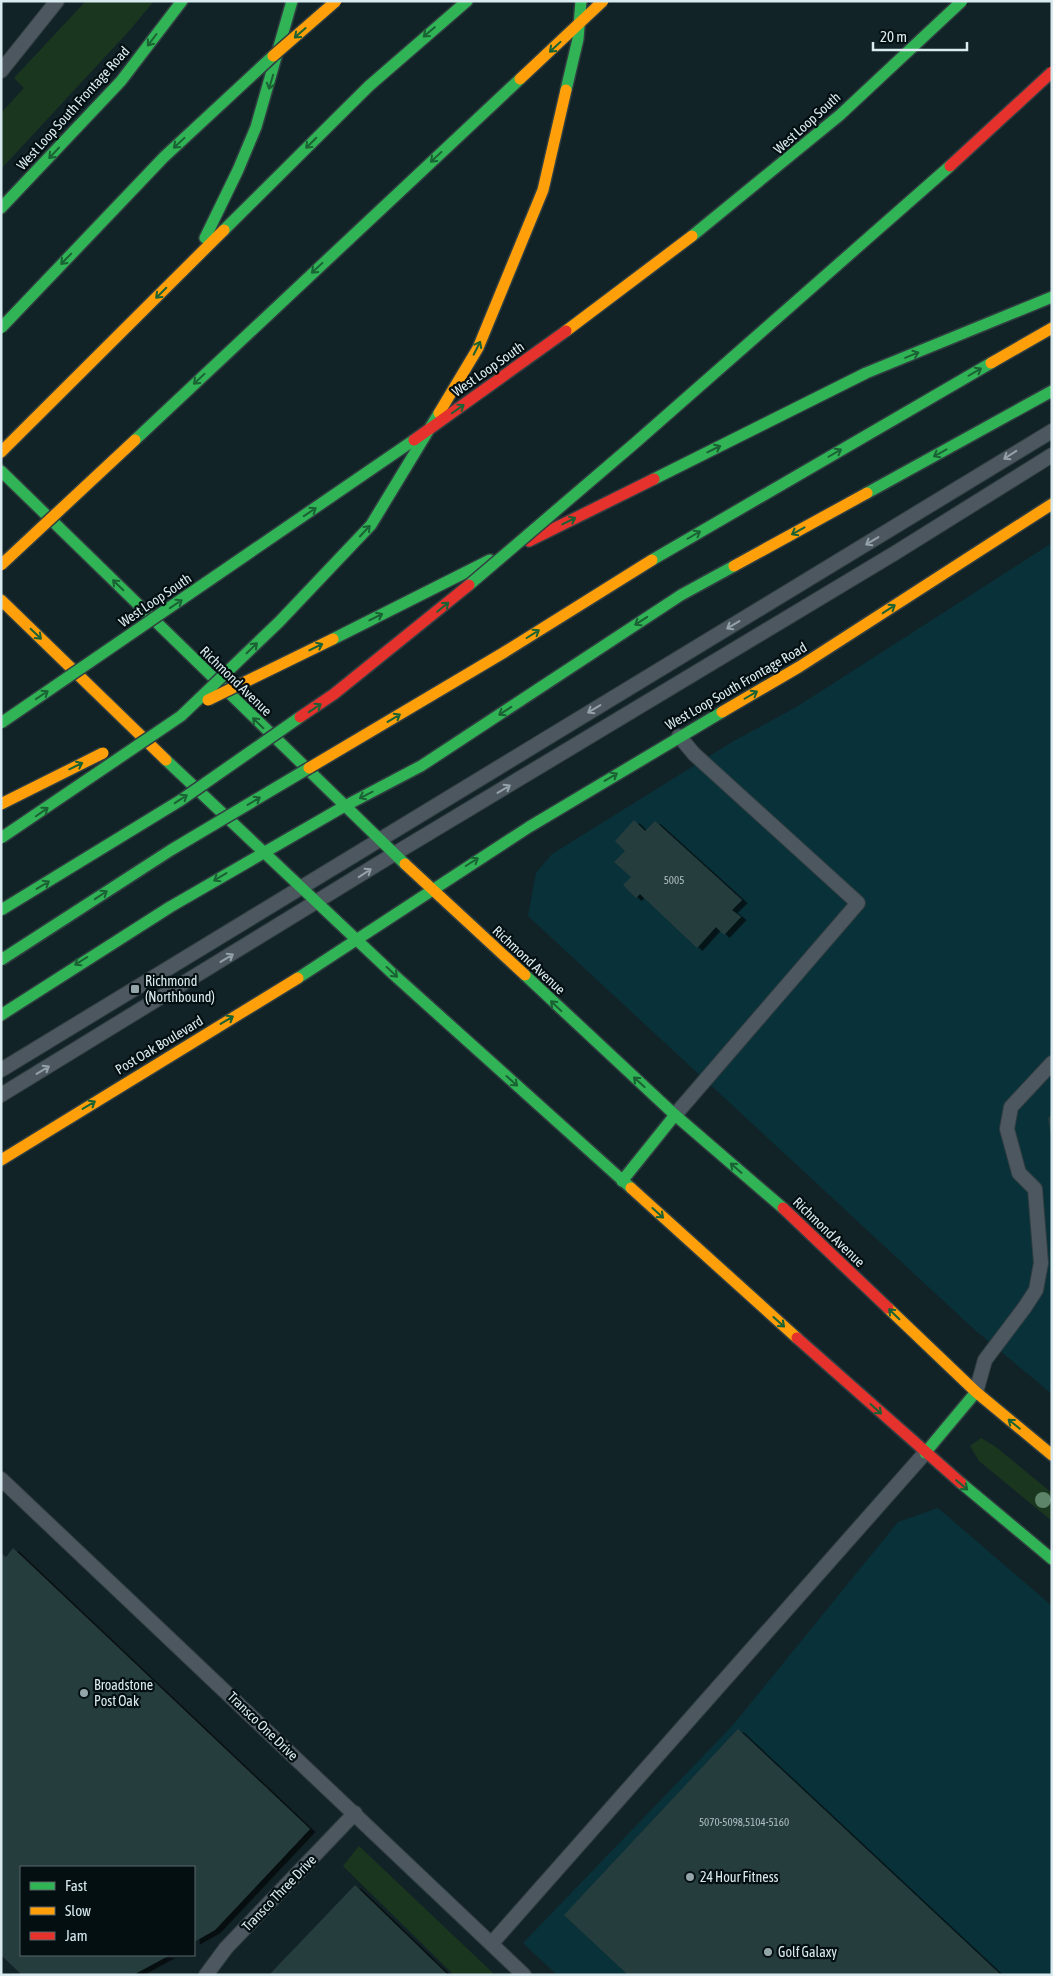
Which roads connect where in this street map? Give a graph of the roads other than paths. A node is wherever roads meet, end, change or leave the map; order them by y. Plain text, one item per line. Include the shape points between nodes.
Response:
1 (57, 1) edge
2 (182, 1) edge
3 (292, 1) edge
4 (336, 1) edge
5 (467, 1) edge
6 (581, 1) edge
7 (603, 1) edge
8 (962, 1) edge
9 (1, 71) edge
10 (1052, 72) edge
11 (1, 208) edge
12 (195, 258) junction
13 (1052, 297) edge
14 (1, 328) edge
15 (1052, 328) edge
16 (1052, 391) edge
17 (1052, 430) edge
18 (1, 452) edge
19 (1052, 456) edge
20 (1, 471) edge
21 (1052, 504) edge
22 (1, 564) edge
23 (1, 600) edge
24 (1, 722) edge
25 (679, 736) junction
26 (1, 804) edge
27 (343, 807) junction
28 (1, 838) edge
29 (380, 841) junction
30 (262, 852) junction
31 (394, 854) junction
32 (301, 889) junction
33 (432, 889) junction
34 (317, 904) junction
35 (1, 910) edge
36 (356, 939) junction
37 (1, 960) edge
38 (1, 1014) edge
39 (1052, 1063) edge
40 (1, 1070) edge
41 (1, 1095) edge
42 (675, 1115) junction
43 (1, 1160) edge
44 (622, 1181) junction
45 (976, 1392) junction
46 (925, 1453) junction
47 (1052, 1455) edge
48 (1, 1478) edge
49 (1052, 1559) edge
50 (355, 1813) junction
51 (492, 1943) junction
52 (206, 1975) edge
53 (524, 1975) edge

1 - 9 lane
2 -> 11 main road, West Loop South Frontage Road via 121,82
3 -> 12 main road via 256,128 240,169
4 -> 14 main road, bridge via 164,157
5 -> 12 main road via 369,86
28 -> 6 main road, bridge via 181,716 279,622 371,525 478,348 543,190 578,39
7 -> 22 main road, bridge
24 -> 8 main road, West Loop South, bridge via 327,501 551,344 770,175
35 -> 10 main road, bridge via 181,800 334,694 495,564 635,443
12 -> 18 main road
26 -> 13 main road, bridge via 866,373
37 -> 15 main road, bridge via 171,850 503,653 652,560
16 -> 27 main road via 682,595 422,766
17 -> 29 lane via 519,753
31 -> 19 lane
27 -> 20 main road, Richmond Avenue
25 -> 21 main road, West Loop South Frontage Road via 799,667
23 -> 30 main road
33 -> 25 main road, West Loop South Frontage Road
25 - 42 lane via 694,754 858,903
27 - 29 main road, Richmond Avenue
27 - 30 main road
29 - 31 main road, Richmond Avenue
29 - 32 lane
30 - 32 main road
30 -> 38 main road via 78,963
31 - 33 main road, Richmond Avenue
34 -> 31 lane
32 - 34 main road
32 - 40 lane
33 - 36 main road, Post Oak Boulevard
42 -> 33 main road, Richmond Avenue
34 - 36 main road
41 -> 34 lane
43 -> 36 main road, Post Oak Boulevard
36 -> 44 main road
39 - 45 lane via 1011,1107 1007,1128 1019,1173 1035,1190 1041,1263 1036,1290 985,1360
42 - 44 main road
45 -> 42 main road, Richmond Avenue via 773,1200
44 -> 46 main road
45 - 46 main road
47 -> 45 main road, Richmond Avenue
46 -> 49 main road
46 - 51 lane
48 - 50 lane, Transco One Drive
50 - 51 lane, Transco One Drive
50 - 52 lane, Transco Three Drive via 226,1948
51 - 53 lane, Transco One Drive

